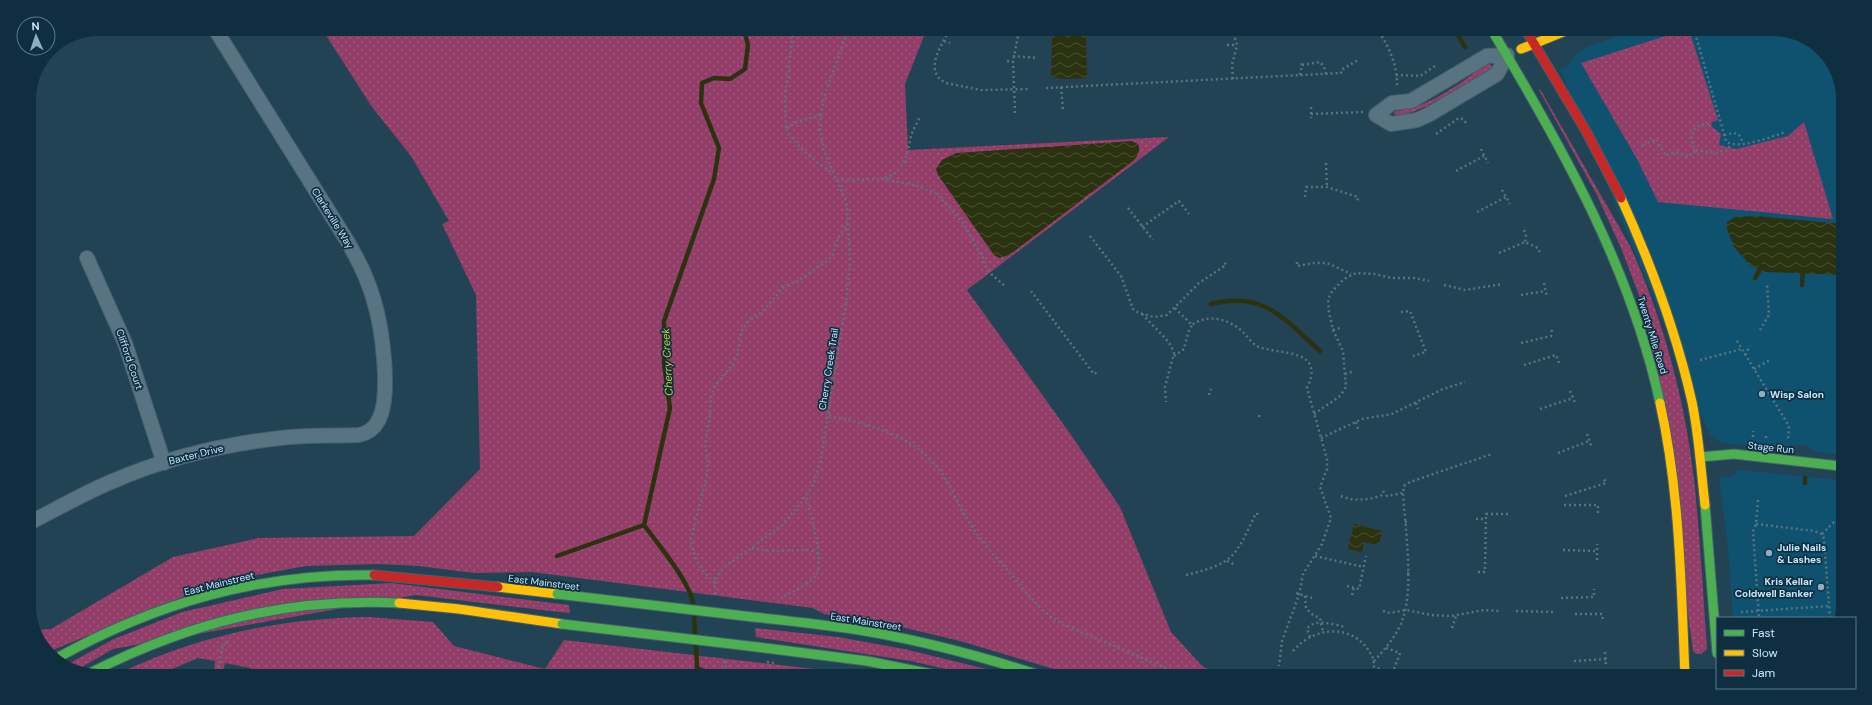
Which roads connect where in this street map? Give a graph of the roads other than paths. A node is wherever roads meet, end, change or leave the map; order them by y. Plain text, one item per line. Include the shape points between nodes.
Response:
1 (219, 36) edge
2 (1495, 36) edge
3 (1530, 36) edge
4 (1552, 36) edge
5 (1534, 43) junction
6 (1507, 55) junction
7 (87, 258) dead end
8 (374, 428) joint
9 (1700, 457) junction
10 (164, 463) junction
11 (1836, 466) edge
12 (36, 519) edge
13 (1716, 640) edge
14 (61, 656) edge
15 (98, 669) edge
16 (907, 669) edge
17 (1020, 669) edge
18 (1685, 669) edge

1 - 8 street, Clarkeville Way via 346,239 365,275 380,326 384,365 384,405
2 - 6 main road, Twenty Mile Road
3 - 5 main road, Twenty Mile Road
4 - 5 main road
5 - 6 main road
5 - 9 main road, Twenty Mile Road via 1604,163 1644,251 1684,371 1699,440
6 - 6 street via 1487,56 1411,101 1392,103 1376,115 1391,124 1417,120 1428,115 1497,74
6 - 18 main road, Twenty Mile Road via 1590,201 1617,262 1646,344 1661,404 1675,492
7 - 10 street, Clifford Court via 125,343
8 - 10 street, Baxter Drive via 360,435 291,437 248,443 193,454
9 - 11 main road, Stage Run via 1741,455
9 - 13 main road, Twenty Mile Road
10 - 12 street, Baxter Drive via 95,489
14 - 17 main road, East Mainstreet, bridge via 107,631 152,613 207,596 273,582 335,576 394,576 753,617 890,636 981,657
15 - 16 main road, bridge via 193,628 260,612 313,605 398,603 867,661

